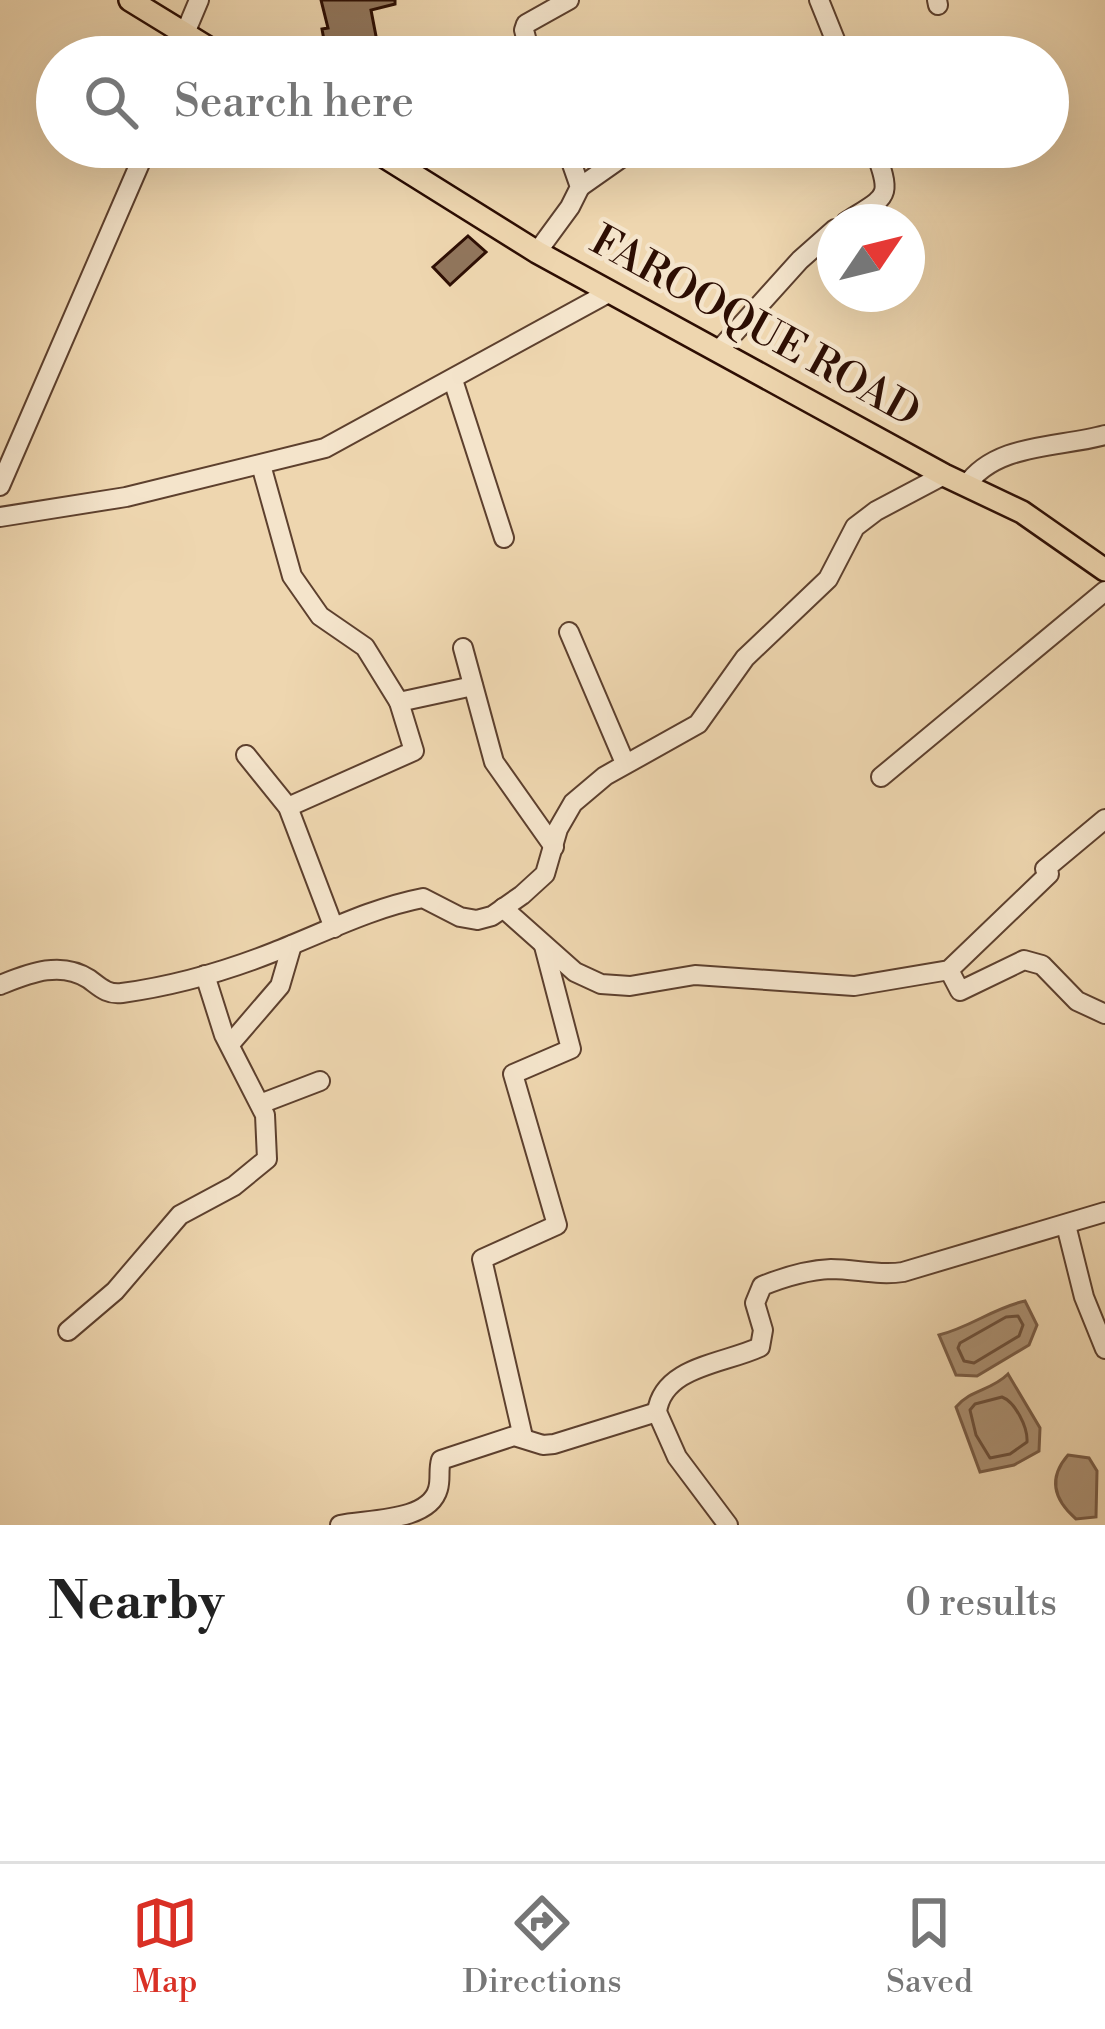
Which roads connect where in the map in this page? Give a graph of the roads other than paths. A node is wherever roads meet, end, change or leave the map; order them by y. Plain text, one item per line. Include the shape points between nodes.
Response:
1 (130, 0) edge
2 (200, 0) edge
3 (568, 0) edge
4 (819, 0) edge
5 (548, 4) edge
6 (179, 36) edge
7 (192, 36) edge
8 (526, 36) edge
9 (834, 36) edge
10 (124, 168) edge
11 (138, 168) edge
12 (404, 168) edge
13 (573, 168) edge
14 (607, 168) edge
15 (881, 168) edge
16 (580, 187) junction
17 (879, 204) edge
18 (817, 245) edge
19 (538, 252) junction
20 (610, 292) junction
21 (718, 351) junction
22 (453, 380) junction
23 (1105, 435) edge
24 (0, 461) edge
25 (261, 465) junction
26 (944, 476) junction
27 (966, 486) junction
28 (0, 487) edge
29 (0, 517) edge
30 (504, 538) dead end
31 (1105, 570) edge
32 (1105, 592) edge
33 (569, 632) dead end
34 (463, 648) dead end
35 (473, 686) junction
36 (399, 702) junction
37 (246, 755) dead end
38 (625, 763) junction
39 (881, 777) dead end
40 (288, 807) junction
41 (1105, 819) edge
42 (554, 847) junction
43 (503, 908) junction
44 (334, 928) junction
45 (292, 945) junction
46 (544, 946) junction
47 (950, 970) junction
48 (205, 975) junction
49 (0, 986) edge
50 (1105, 1014) edge
51 (231, 1043) junction
52 (320, 1081) dead end
53 (260, 1104) junction
54 (1105, 1212) edge
55 (1066, 1225) junction
56 (68, 1331) dead end
57 (1105, 1349) edge
58 (657, 1412) junction
59 (523, 1437) junction
60 (340, 1525) edge
61 (728, 1525) edge

1 - 6 main road
2 - 7 street
3 - 5 street
4 - 9 street
5 - 8 street via 526,23
10 - 24 street
11 - 28 street
12 - 19 main road, FAROOQUE ROAD
13 - 16 street
14 - 16 street
15 - 17 street via 887,185
16 - 19 street
18 - 21 street
19 - 20 main road, FAROOQUE ROAD
20 - 21 main road, FAROOQUE ROAD
20 - 22 street
21 - 26 main road, FAROOQUE ROAD
22 - 25 street via 325,448
22 - 30 street
23 - 27 street via 992,459
25 - 29 street
25 - 36 street via 292,575 320,616 365,647
26 - 27 main road, FAROOQUE ROAD
26 - 38 street via 863,520 828,579 760,641 698,724
27 - 31 main road, FAROOQUE ROAD via 1022,512
32 - 39 street
33 - 38 street
34 - 35 street
35 - 36 street
35 - 42 street via 494,762
36 - 40 street via 414,751
37 - 40 street
38 - 42 street via 574,803
40 - 44 street
41 - 47 street
42 - 43 street via 545,874
43 - 44 street via 468,919 423,898
43 - 46 street
44 - 45 street
45 - 48 street
45 - 51 street via 280,986
46 - 47 street via 575,972 630,986 695,974 854,986
46 - 59 street via 571,1049 513,1074 557,1225 482,1259
47 - 50 street via 960,991 1024,960 1042,965 1077,1001
48 - 49 street via 112,993 69,970 45,970
48 - 51 street
51 - 53 street
52 - 53 street
53 - 56 street via 267,1159 180,1215 115,1291
54 - 55 street
55 - 57 street
55 - 58 street via 903,1272 819,1270 762,1286 755,1303 760,1347 676,1378
58 - 59 street via 554,1444
58 - 61 street via 677,1457
59 - 60 street via 441,1460 437,1492 412,1512

